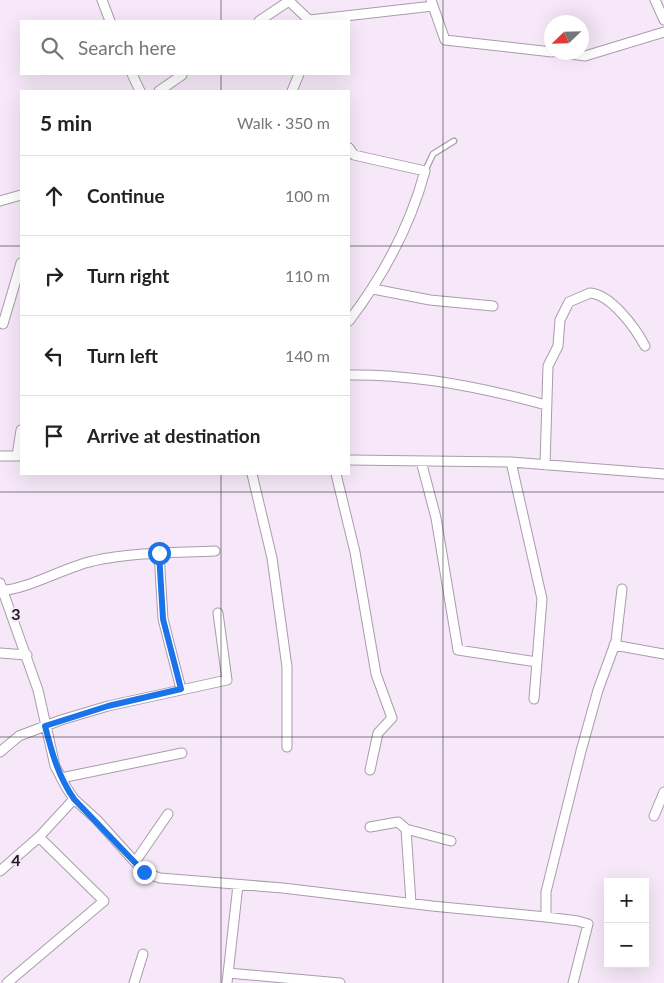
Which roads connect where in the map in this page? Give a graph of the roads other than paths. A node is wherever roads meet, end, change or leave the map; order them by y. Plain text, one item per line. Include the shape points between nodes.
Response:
1 (102, 0) edge
2 (655, 0) edge
3 (288, 1) edge
4 (432, 3) edge
5 (110, 20) edge
6 (260, 20) edge
7 (309, 20) edge
8 (317, 20) edge
9 (664, 20) edge
10 (664, 32) edge
11 (544, 51) edge
12 (589, 55) edge
13 (132, 75) edge
14 (182, 75) edge
15 (299, 75) edge
16 (140, 90) edge
17 (160, 90) edge
18 (292, 90) edge
19 (454, 140) dead end
20 (350, 149) edge
21 (425, 171) junction
22 (20, 195) edge
23 (0, 201) edge
24 (20, 266) edge
25 (373, 289) junction
26 (493, 306) dead end
27 (350, 320) edge
28 (3, 324) dead end
29 (645, 346) dead end
30 (350, 375) edge
31 (546, 405) junction
32 (20, 443) edge
33 (0, 456) edge
34 (19, 456) edge
35 (350, 460) edge
36 (420, 461) junction
37 (511, 462) junction
38 (545, 465) junction
39 (664, 474) edge
40 (252, 475) edge
41 (336, 475) edge
42 (214, 551) dead end
43 (159, 553) junction
44 (1, 586) edge
45 (622, 589) dead end
46 (13, 591) junction
47 (6, 599) junction
48 (218, 613) dead end
49 (614, 645) junction
50 (0, 653) edge
51 (664, 654) edge
52 (27, 655) junction
53 (537, 662) junction
54 (181, 689) junction
55 (534, 698) dead end
56 (45, 726) junction
57 (287, 747) dead end
58 (0, 752) edge
59 (182, 753) dead end
60 (370, 770) dead end
61 (61, 778) junction
62 (664, 792) edge
63 (74, 799) junction
64 (168, 814) dead end
65 (654, 816) dead end
66 (370, 827) dead end
67 (406, 829) junction
68 (39, 837) junction
69 (451, 841) dead end
70 (135, 862) junction
71 (0, 871) edge
72 (238, 884) junction
73 (411, 904) junction
74 (546, 917) junction
75 (143, 954) dead end
76 (228, 978) edge
77 (7, 983) edge
78 (134, 983) edge
79 (340, 983) edge
80 (573, 983) edge

1 - 5 street
2 - 9 street
3 - 6 street
3 - 7 street
4 - 8 street
4 - 11 street via 445,40
10 - 12 street
13 - 16 street
14 - 17 street
15 - 18 street
19 - 21 lane via 433,154
20 - 21 street via 354,155
21 - 25 street via 416,205
22 - 23 street
24 - 28 street
25 - 26 street via 430,300
25 - 27 street
29 - 31 street via 634,327 601,296 590,293 569,302 560,320 558,346 549,360
30 - 31 street via 448,382
31 - 38 street
32 - 34 street
33 - 34 street
35 - 36 street
36 - 37 street
36 - 53 street via 436,518 458,650
37 - 38 street
37 - 53 street via 542,599
38 - 39 street
40 - 57 street via 272,558 287,667
41 - 60 street via 376,674 392,718 378,733
42 - 43 street
43 - 46 street via 92,561
43 - 54 street via 163,619
44 - 46 street
44 - 47 street
45 - 49 street
46 - 47 street
47 - 52 street
48 - 54 street via 228,680
49 - 51 street
49 - 74 street via 581,751 546,892
50 - 52 street
52 - 56 street
53 - 55 street
54 - 56 street via 108,706
56 - 58 street via 19,736
56 - 61 street
59 - 61 street
61 - 63 street
62 - 65 street
63 - 68 street
63 - 70 street
64 - 70 street
66 - 67 street via 398,822
67 - 69 street
67 - 73 street
68 - 71 street
68 - 77 street via 104,901
70 - 72 street via 144,872 160,878
72 - 73 street
72 - 76 street
73 - 74 street
74 - 80 street via 588,924
75 - 78 street
76 - 79 street

